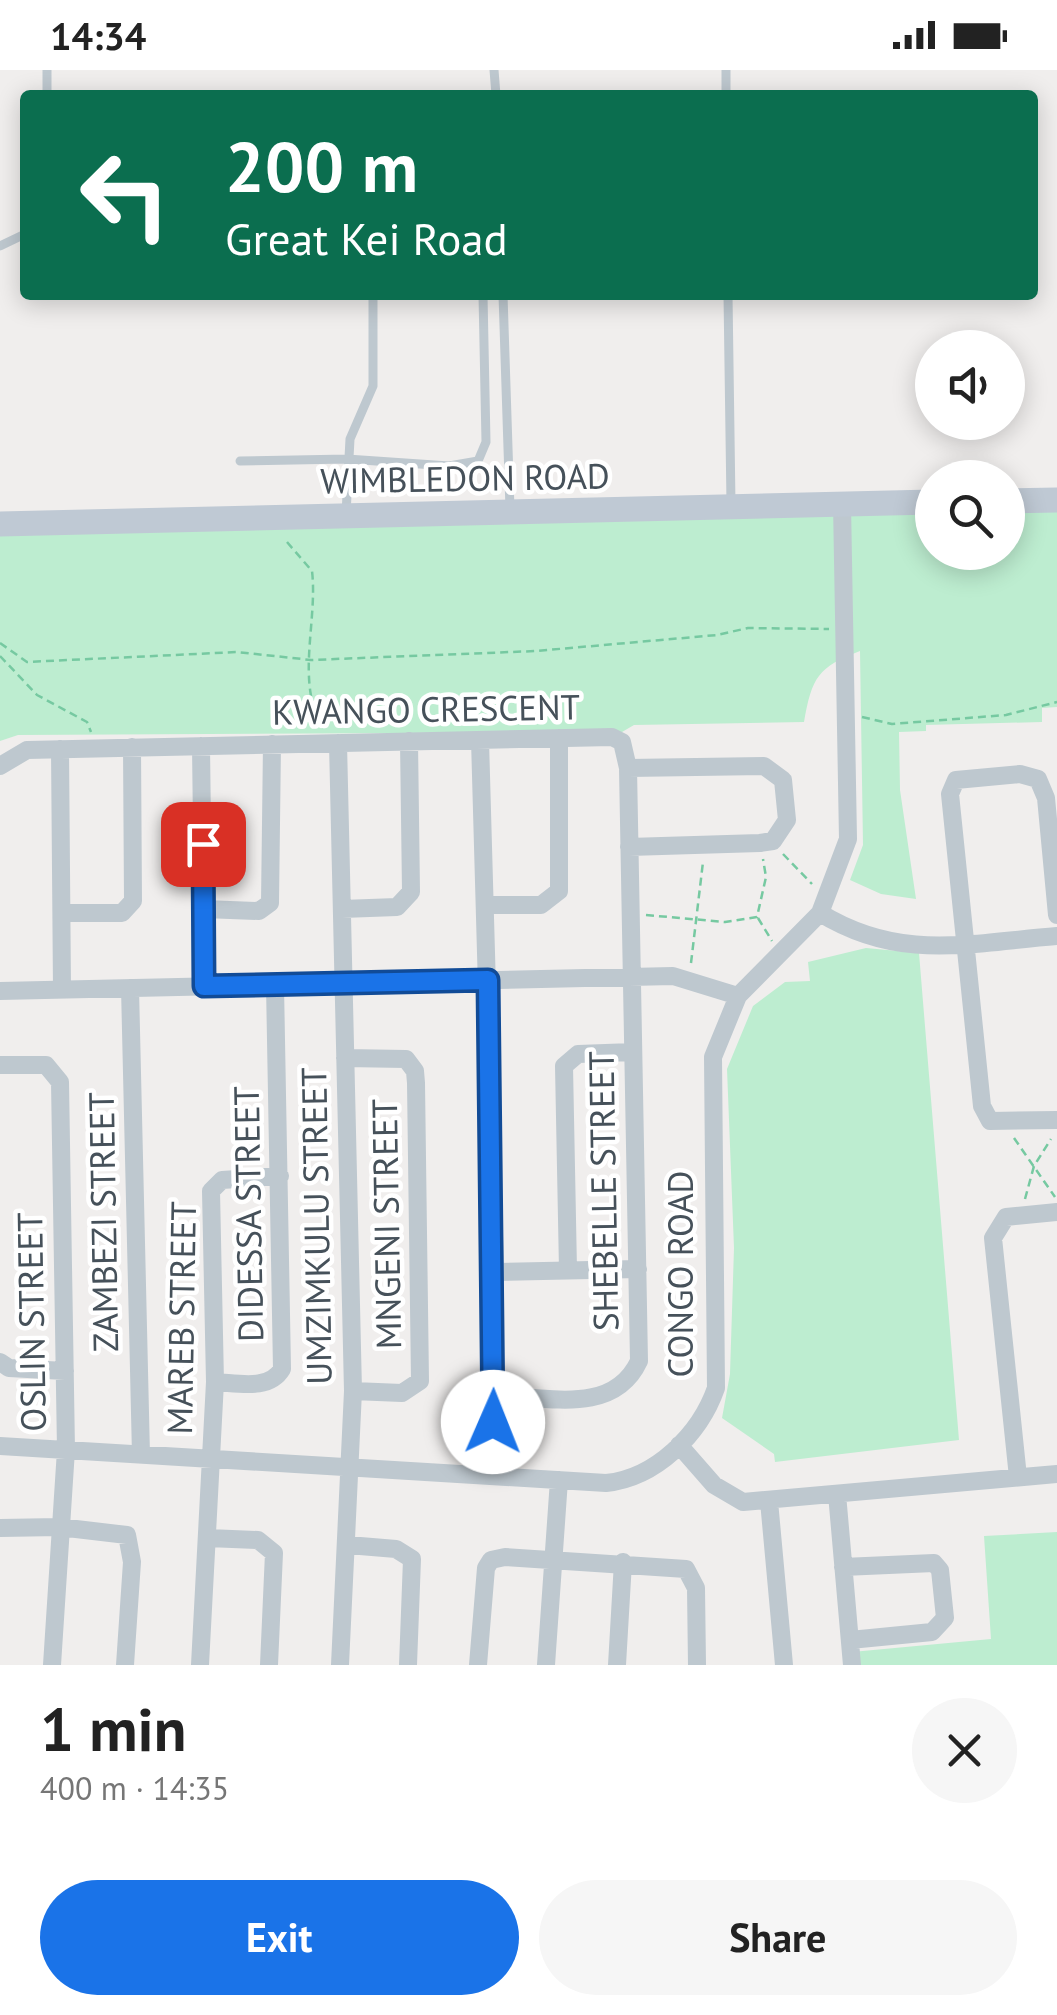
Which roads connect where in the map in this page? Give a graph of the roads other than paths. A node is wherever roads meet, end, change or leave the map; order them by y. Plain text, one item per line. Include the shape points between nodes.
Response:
1 (373, 300) edge
2 (482, 300) edge
3 (503, 300) edge
4 (728, 300) edge
5 (347, 459) junction
6 (240, 461) dead end
7 (1057, 500) edge
8 (1025, 501) edge
9 (915, 502) edge
10 (842, 504) junction
11 (731, 506) junction
12 (510, 512) junction
13 (346, 516) junction
14 (0, 524) edge
15 (558, 738) junction
16 (480, 740) junction
17 (409, 742) junction
18 (338, 743) junction
19 (272, 744) junction
20 (201, 746) junction
21 (132, 747) junction
22 (60, 749) junction
23 (0, 766) edge
24 (628, 768) junction
25 (629, 847) junction
26 (487, 905) junction
27 (204, 909) junction
28 (342, 909) junction
29 (820, 912) junction
30 (62, 913) junction
31 (1057, 915) edge
32 (1057, 936) edge
33 (964, 943) junction
34 (630, 977) junction
35 (488, 980) junction
36 (344, 984) junction
37 (275, 985) junction
38 (204, 986) junction
39 (130, 988) junction
40 (62, 990) junction
41 (0, 991) edge
42 (738, 996) junction
43 (632, 1052) junction
44 (345, 1058) junction
45 (0, 1065) edge
46 (1056, 1120) edge
47 (280, 1176) junction
48 (1057, 1212) edge
49 (638, 1268) junction
50 (568, 1270) junction
51 (495, 1272) junction
52 (0, 1362) edge
53 (65, 1370) junction
54 (215, 1382) junction
55 (352, 1391) junction
56 (494, 1395) junction
57 (679, 1445) junction
58 (0, 1446) edge
59 (66, 1450) junction
60 (142, 1454) junction
61 (212, 1459) junction
62 (351, 1468) junction
63 (1057, 1474) edge
64 (491, 1476) junction
65 (1018, 1477) junction
66 (559, 1480) junction
67 (837, 1494) junction
68 (769, 1501) junction
69 (59, 1526) junction
70 (0, 1528) edge
71 (208, 1538) junction
72 (348, 1546) junction
73 (553, 1557) junction
74 (623, 1562) junction
75 (843, 1568) junction
76 (850, 1640) junction
77 (52, 1665) edge
78 (125, 1665) edge
79 (200, 1665) edge
80 (268, 1665) edge
81 (340, 1665) edge
82 (408, 1665) edge
83 (478, 1665) edge
84 (546, 1665) edge
85 (617, 1665) edge
86 (697, 1665) edge
87 (784, 1665) edge
88 (852, 1665) edge

1 - 5 lane via 373,386
2 - 5 lane via 482,457 449,466
3 - 12 lane
4 - 11 lane
5 - 6 lane
5 - 13 lane
7 - 8 main road
9 - 10 main road, WIMBLEDON ROAD
10 - 11 main road, WIMBLEDON ROAD
10 - 29 street, CONGO ROAD via 848,838
11 - 12 main road, WIMBLEDON ROAD
12 - 13 main road, WIMBLEDON ROAD
13 - 14 main road, WIMBLEDON ROAD
15 - 16 street, KWANGO CRESCENT
15 - 24 street, KWANGO CRESCENT via 612,737 622,742
15 - 26 street via 559,891 542,905
16 - 17 street, KWANGO CRESCENT
16 - 26 street
17 - 18 street, KWANGO CRESCENT
17 - 28 street via 409,897 392,908
18 - 19 street, KWANGO CRESCENT
18 - 28 street, UMZIMKULU STREET
19 - 20 street, KWANGO CRESCENT
19 - 27 street via 270,903 259,910
20 - 21 street, KWANGO CRESCENT
20 - 27 street
21 - 22 street, KWANGO CRESCENT
21 - 30 street via 133,902 122,913
22 - 23 street, KWANGO CRESCENT via 27,750
22 - 30 street
24 - 25 street
24 - 25 street via 772,770 785,787 786,820 767,842
25 - 34 street
26 - 35 street
27 - 38 street
28 - 36 street, UMZIMKULU STREET
29 - 33 street via 878,942
29 - 42 street, CONGO ROAD
30 - 40 street
31 - 33 street via 1046,798 1038,779 962,776 950,794
32 - 33 street
33 - 46 street via 985,1116 1000,1124
34 - 35 street
34 - 42 street via 689,979
34 - 43 street, SHEBELLE STREET
35 - 36 street
35 - 51 street
36 - 37 street
36 - 44 street, UMZIMKULU STREET
37 - 38 street
37 - 47 street, DIDESSA STREET
38 - 39 street
39 - 40 street
39 - 60 street, ZAMBEZI STREET
40 - 41 street
42 - 57 street, CONGO ROAD via 710,1078 716,1388 709,1408
43 - 49 street, SHEBELLE STREET
43 - 50 street via 578,1054 564,1066
44 - 55 street, UMZIMKULU STREET
44 - 55 street, MNGENI STREET via 406,1059 416,1083 420,1381 402,1393
45 - 53 street, OSLIN STREET via 46,1065 60,1082
47 - 54 street, MAREB STREET via 222,1180 212,1192
47 - 54 street, DIDESSA STREET via 282,1369 270,1382
48 - 65 street via 1000,1221 993,1238
49 - 50 street
49 - 56 street, SHEBELLE STREET via 638,1362 616,1389 598,1399
50 - 51 street
51 - 56 street
52 - 53 street
53 - 59 street, OSLIN STREET
54 - 61 street, MAREB STREET
55 - 62 street, UMZIMKULU STREET
56 - 64 street
57 - 66 street, CONGO ROAD via 624,1481
57 - 68 street via 727,1496
58 - 59 street, CONGO ROAD
59 - 60 street, CONGO ROAD
59 - 69 street, OSLIN STREET
60 - 61 street, CONGO ROAD
61 - 62 street, CONGO ROAD
61 - 71 street, MAREB STREET
62 - 64 street, CONGO ROAD
62 - 72 street, UMZIMKULU STREET
63 - 65 street
64 - 66 street, CONGO ROAD
65 - 67 street
66 - 73 street
67 - 68 street
67 - 75 street
68 - 87 street
69 - 70 street
69 - 77 street, OSLIN STREET
69 - 78 street via 114,1530 130,1540
71 - 79 street, MAREB STREET
71 - 80 street via 258,1540 274,1552
72 - 81 street, UMZIMKULU STREET
72 - 82 street via 396,1549 412,1559
73 - 74 street
73 - 83 street via 488,1563
73 - 84 street
74 - 85 street
74 - 86 street via 691,1573
75 - 76 street
75 - 76 street via 934,1563 945,1618 932,1632
76 - 88 street

